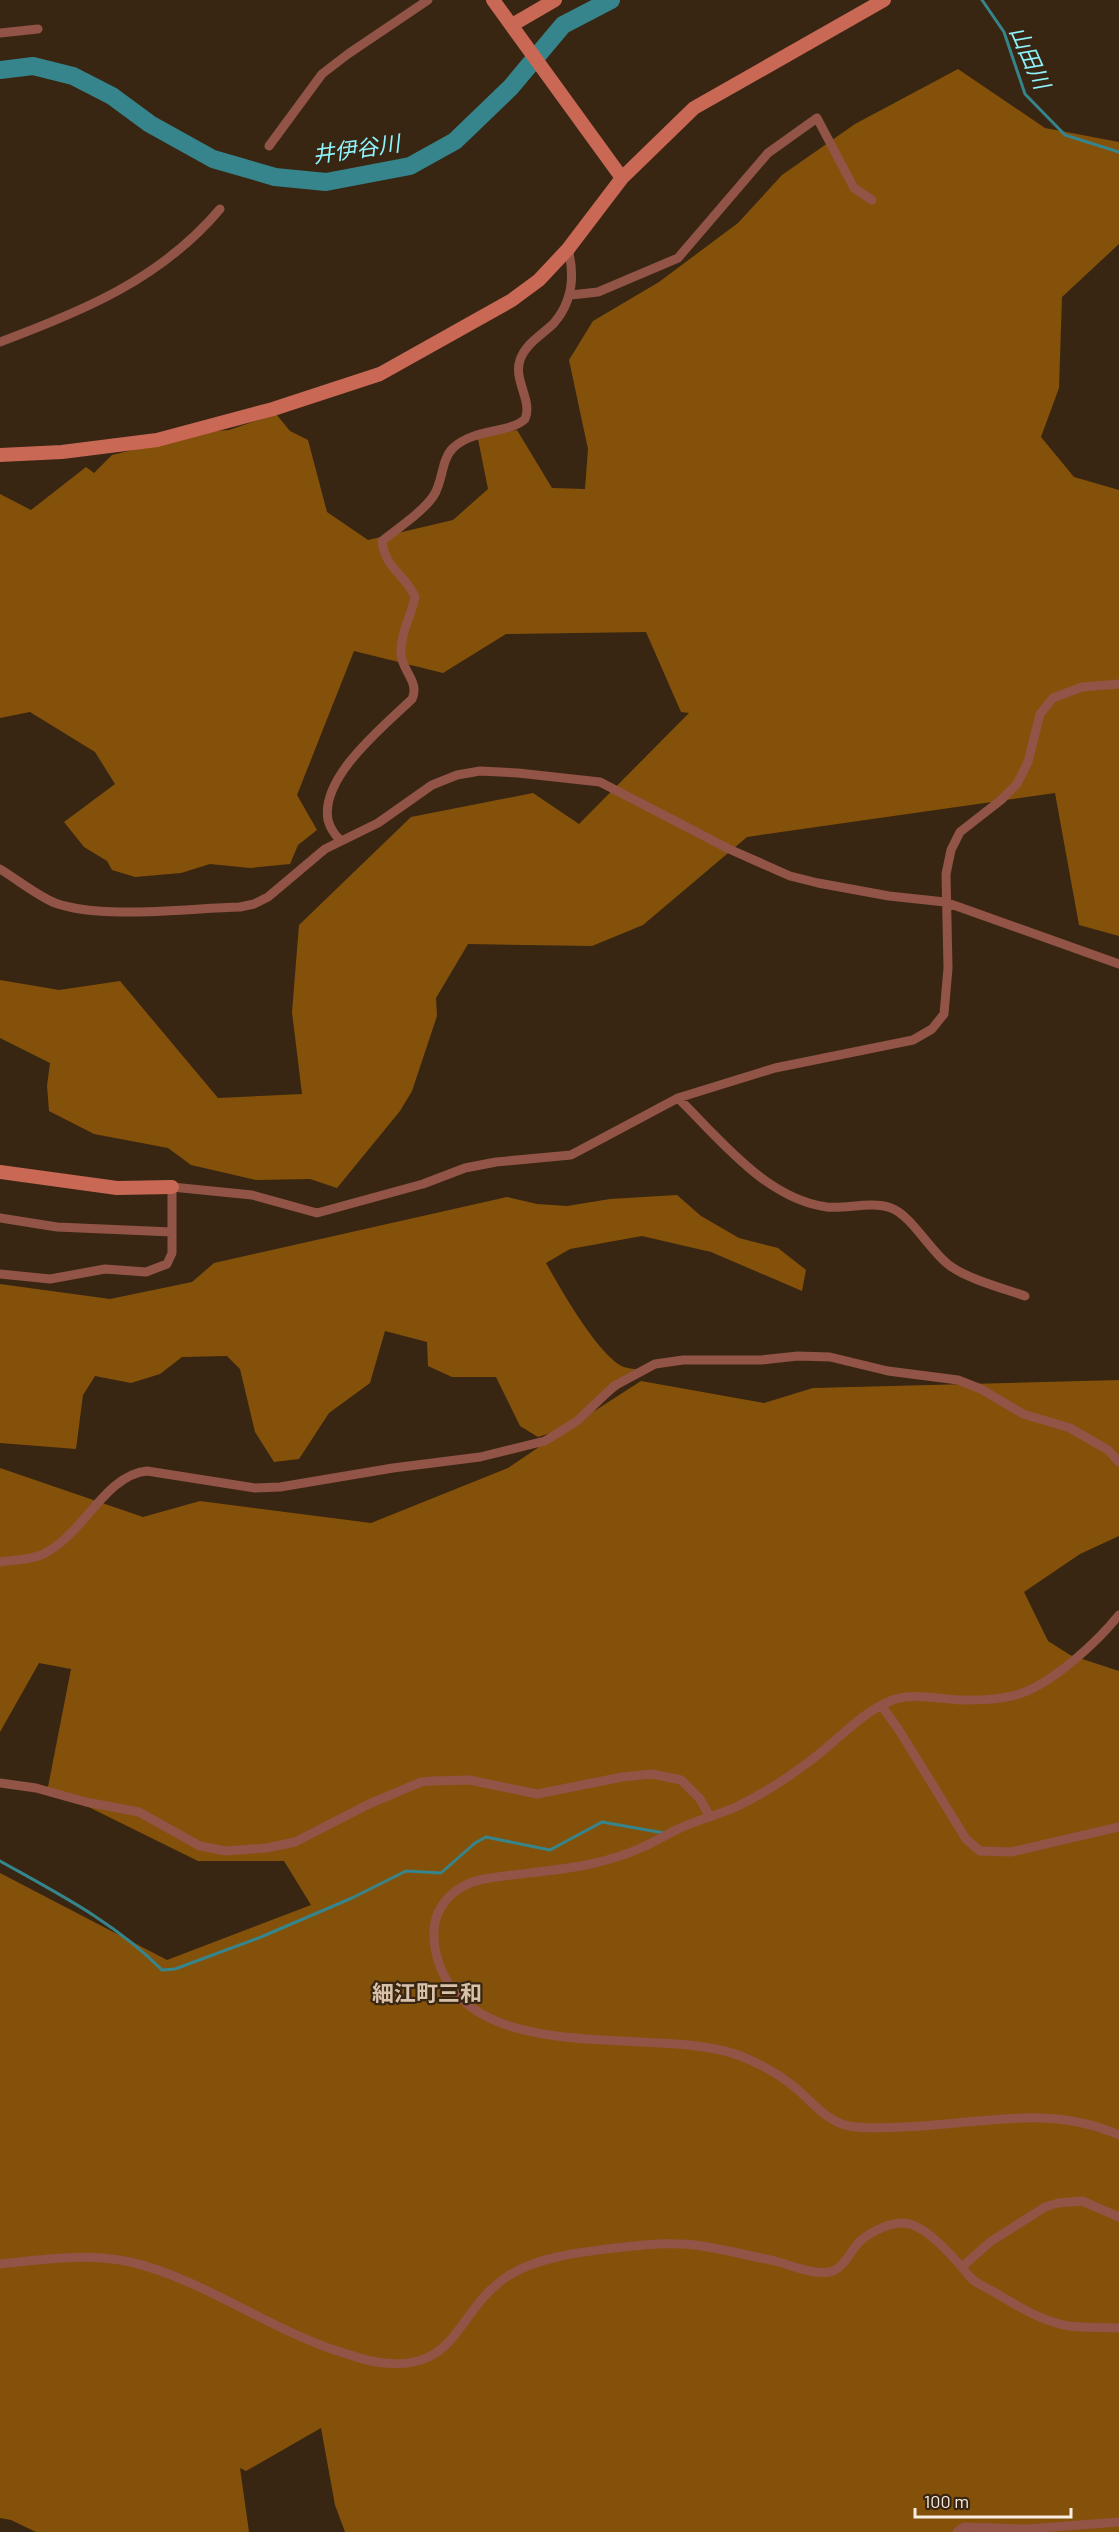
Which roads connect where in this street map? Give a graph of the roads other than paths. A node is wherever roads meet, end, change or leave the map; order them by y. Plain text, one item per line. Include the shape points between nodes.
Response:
1 (428, 0) edge
2 (493, 0) edge
3 (555, 0) edge
4 (884, 0) edge
5 (38, 28) dead end
6 (515, 29) junction
7 (0, 33) edge
8 (269, 146) dead end
9 (622, 178) junction
10 (872, 200) dead end
11 (220, 210) dead end
12 (568, 249) junction
13 (571, 295) junction
14 (0, 342) edge
15 (0, 455) edge
16 (1119, 684) edge
17 (340, 840) junction
18 (0, 869) edge
19 (945, 902) junction
20 (1119, 964) edge
21 (678, 1098) junction
22 (0, 1172) edge
23 (172, 1187) junction
24 (0, 1218) edge
25 (172, 1232) junction
26 (0, 1274) edge
27 (1025, 1296) dead end
28 (1119, 1462) edge
29 (0, 1562) edge
30 (1119, 1615) edge
31 (881, 1705) junction
32 (0, 1783) edge
33 (710, 1817) junction
34 (1119, 1827) edge
35 (1119, 2135) edge
36 (1119, 2217) edge
37 (0, 2264) edge
38 (963, 2266) junction
39 (1119, 2328) edge
40 (1119, 2522) edge
41 (957, 2532) edge

1 - 8 street via 322,74
2 - 6 street
3 - 6 street
4 - 9 street via 694,108
5 - 7 street
6 - 9 street
9 - 12 street
10 - 13 street via 854,188 818,118 768,153 678,258 598,292
11 - 14 street via 167,261 100,302
12 - 13 street via 573,266
12 - 15 street via 539,280 512,300 380,374 334,391 156,440
13 - 17 street via 555,322 534,339 521,357 518,376 527,414 523,422 473,435 452,449 434,495 382,541 387,562 415,597 401,651 416,688 412,699 372,737 333,788 328,821
16 - 19 street via 1082,687 1053,698 1040,714 1028,762 1017,784 960,832 951,850
17 - 18 street via 268,897 240,907 105,912 55,902
17 - 19 street via 378,823 432,785 457,775 480,771 585,779 614,788 729,849 790,876 866,892
19 - 20 street
19 - 21 street via 948,968 944,1014 932,1029 913,1040 776,1068
21 - 23 street via 571,1155 465,1168 423,1185 317,1213 252,1195
21 - 27 street via 766,1183 789,1196 826,1207 891,1208 952,1268
22 - 23 street via 117,1188
23 - 25 street
24 - 25 street via 57,1227
25 - 26 street via 170,1260 152,1272 105,1269 50,1279
28 - 29 street via 1108,1450 1070,1428 1023,1414 958,1380 888,1371 830,1357 683,1360 655,1364 614,1386 577,1421 545,1440 480,1457 280,1487 255,1488 136,1472 117,1483 94,1511 54,1547 41,1555
30 - 31 street via 1071,1661 1022,1693 991,1699 897,1698
31 - 33 street via 804,1766 737,1806
31 - 34 street via 966,1839 980,1851 1011,1852
32 - 33 street via 139,1812 200,1846 226,1851 295,1842 369,1804 421,1782 433,1781 469,1780 537,1794 652,1774 681,1780
33 - 35 street via 620,1856 586,1865 484,1879 453,1892 439,1911 433,1932 441,1967 457,1994 486,2016 517,2028 731,2053 765,2067 833,2120 847,2126 931,2126 1041,2116 1076,2120
36 - 38 street via 1082,2201 1046,2206 990,2242
37 - 38 street via 103,2259 131,2263 179,2279 312,2342 394,2364 416,2361 439,2351 450,2343 493,2286 523,2268 557,2258 676,2243 828,2272 840,2267 860,2241 874,2232 904,2223 927,2233
38 - 39 street via 971,2278 1023,2310 1054,2323
40 - 41 street via 1028,2529 964,2527

